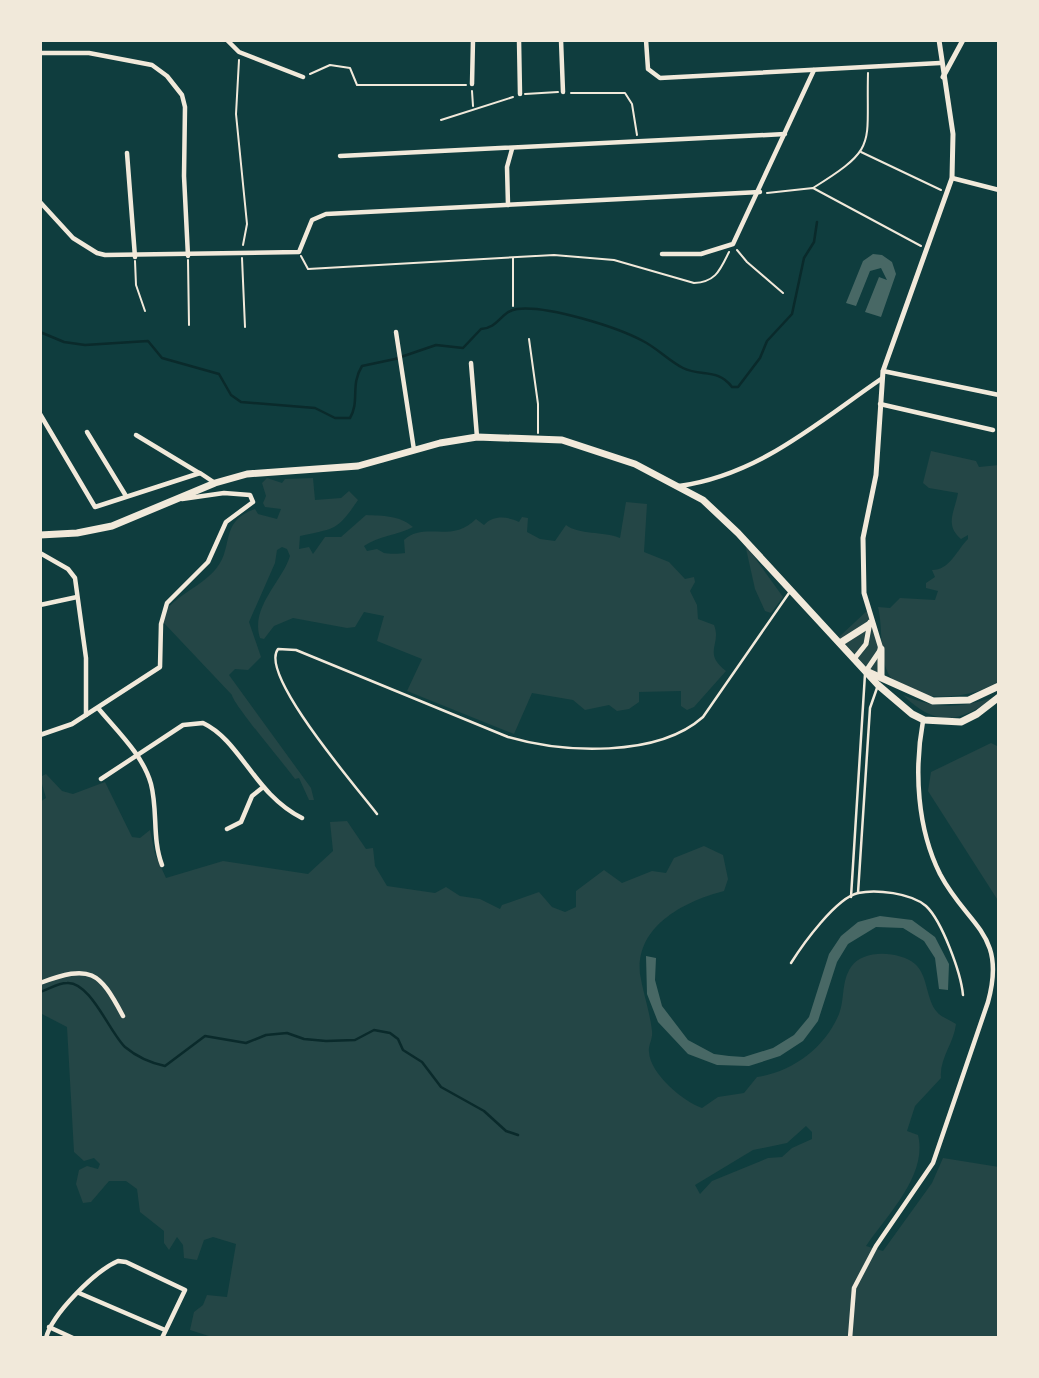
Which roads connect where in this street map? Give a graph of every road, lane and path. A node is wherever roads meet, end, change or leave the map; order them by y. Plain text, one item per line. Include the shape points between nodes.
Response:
1 (227, 40) edge
2 (473, 40) edge
3 (519, 40) edge
4 (561, 40) edge
5 (646, 40) edge
6 (939, 40) edge
7 (963, 40) edge
8 (239, 52) junction
9 (40, 53) edge
10 (940, 63) junction
11 (869, 65) junction
12 (814, 69) junction
13 (303, 77) joint
14 (943, 77) junction
15 (472, 84) junction
16 (563, 92) junction
17 (520, 94) junction
18 (473, 107) junction
19 (441, 120) dead end
20 (785, 134) junction
21 (637, 142) junction
22 (512, 149) junction
23 (861, 152) junction
24 (127, 153) dead end
25 (340, 156) dead end
26 (952, 178) junction
27 (813, 188) junction
28 (999, 190) edge
29 (759, 192) junction
30 (948, 194) junction
31 (40, 202) edge
32 (508, 205) junction
33 (733, 244) junction
34 (926, 248) junction
35 (299, 252) junction
36 (662, 254) dead end
37 (242, 255) junction
38 (188, 256) junction
39 (135, 257) junction
40 (513, 257) junction
41 (783, 293) dead end
42 (513, 306) dead end
43 (145, 312) dead end
44 (189, 325) dead end
45 (245, 327) dead end
46 (396, 332) dead end
47 (529, 339) dead end
48 (471, 363) dead end
49 (883, 371) junction
50 (881, 379) junction
51 (999, 395) edge
52 (880, 404) junction
53 (40, 414) edge
54 (993, 430) dead end
55 (87, 432) dead end
56 (136, 435) dead end
57 (477, 437) junction
58 (537, 437) junction
59 (414, 450) junction
60 (200, 473) junction
61 (215, 483) junction
62 (679, 486) junction
63 (126, 496) junction
64 (170, 501) junction
65 (40, 535) edge
66 (40, 553) edge
67 (791, 590) junction
68 (77, 597) junction
69 (40, 605) edge
70 (869, 609) junction
71 (870, 624) junction
72 (840, 643) junction
73 (881, 649) junction
74 (854, 659) junction
75 (866, 671) junction
76 (881, 676) junction
77 (878, 685) junction
78 (999, 686) edge
79 (999, 698) edge
80 (98, 708) junction
81 (86, 715) junction
82 (923, 720) junction
83 (40, 735) edge
84 (135, 755) junction
85 (102, 779) dead end
86 (262, 788) junction
87 (377, 814) dead end
88 (302, 818) dead end
89 (227, 829) dead end
90 (162, 866) dead end
91 (858, 893) junction
92 (850, 897) junction
93 (791, 963) dead end
94 (40, 982) edge
95 (963, 995) dead end
96 (123, 1016) dead end
97 (79, 1293) junction
98 (49, 1327) junction
99 (165, 1330) junction
100 (46, 1338) edge
101 (73, 1338) edge
102 (162, 1338) edge
103 (850, 1338) edge

1 - 8 street
2 - 15 street
3 - 17 street
4 - 16 street
5 - 12 street via 647,64 660,78
6 - 10 street
7 - 14 street
8 - 13 street
8 - 37 path via 236,114 247,224
9 - 38 street via 83,53 152,65 182,95
10 - 11 street
10 - 14 street
11 - 12 street
11 - 23 path via 868,135
12 - 20 street
13 - 15 path via 330,65 350,68 357,85
14 - 26 street via 953,134
15 - 18 path
16 - 17 path
16 - 21 path via 625,93 634,112
17 - 18 path
18 - 19 path
20 - 21 street
20 - 29 street
21 - 22 street
22 - 25 street
22 - 32 street via 506,167
23 - 27 path
23 - 30 path
24 - 39 street
26 - 28 street
26 - 30 street
27 - 29 path
27 - 34 path
29 - 32 street
29 - 33 street
30 - 34 street
31 - 39 street via 73,238 97,253
32 - 35 street via 326,214 312,220
33 - 36 street via 701,254
33 - 40 path via 719,274 700,283 593,257
33 - 41 path
34 - 49 street
35 - 37 street
35 - 40 path via 308,270
37 - 38 street
37 - 45 path
38 - 39 street
38 - 44 path
39 - 43 path via 136,285
40 - 42 path
46 - 59 street
47 - 58 path via 540,421
48 - 57 street
49 - 50 street
49 - 51 street
50 - 52 street
50 - 62 street via 752,466
52 - 54 street
52 - 70 street via 876,475 863,538 862,568
53 - 63 street via 95,507
55 - 63 street
56 - 60 street
57 - 58 main road
57 - 59 main road
58 - 62 main road via 607,453
59 - 61 main road via 358,466 261,472
60 - 61 street
60 - 63 street
61 - 64 main road
62 - 67 main road via 719,514
64 - 65 main road via 91,531
64 - 80 street via 240,493 250,495 253,502 226,522 208,562 167,603 161,624 160,667
66 - 68 street via 72,573
67 - 72 main road
67 - 87 lane via 713,706 696,723 657,741 618,748 519,740 296,650 278,649 274,663 288,694
68 - 69 street
68 - 81 street via 86,658
70 - 71 street
70 - 73 street
71 - 72 main road
71 - 74 street via 866,644
72 - 74 main road
73 - 75 street
73 - 76 main road
74 - 75 main road
75 - 76 main road
75 - 77 main road
75 - 92 lane
76 - 78 main road via 922,698 945,702 969,700
77 - 82 main road
77 - 91 lane via 870,708
79 - 82 main road via 961,722
80 - 81 street
80 - 84 street
81 - 83 street
82 - 103 street via 919,776 930,849 949,888 987,938 995,963 988,1002 933,1163 854,1288
84 - 85 street
84 - 86 street via 183,725 204,723 221,736
84 - 90 street via 151,786
86 - 88 street via 277,804
86 - 89 street via 249,800 241,822
91 - 92 lane
91 - 95 lane via 903,896 927,907 959,973
92 - 93 lane via 815,929
94 - 96 street via 68,974 94,975
97 - 98 street
97 - 99 street
97 - 99 street via 118,1261 126,1262 185,1290
98 - 100 street
98 - 101 street
99 - 102 street

